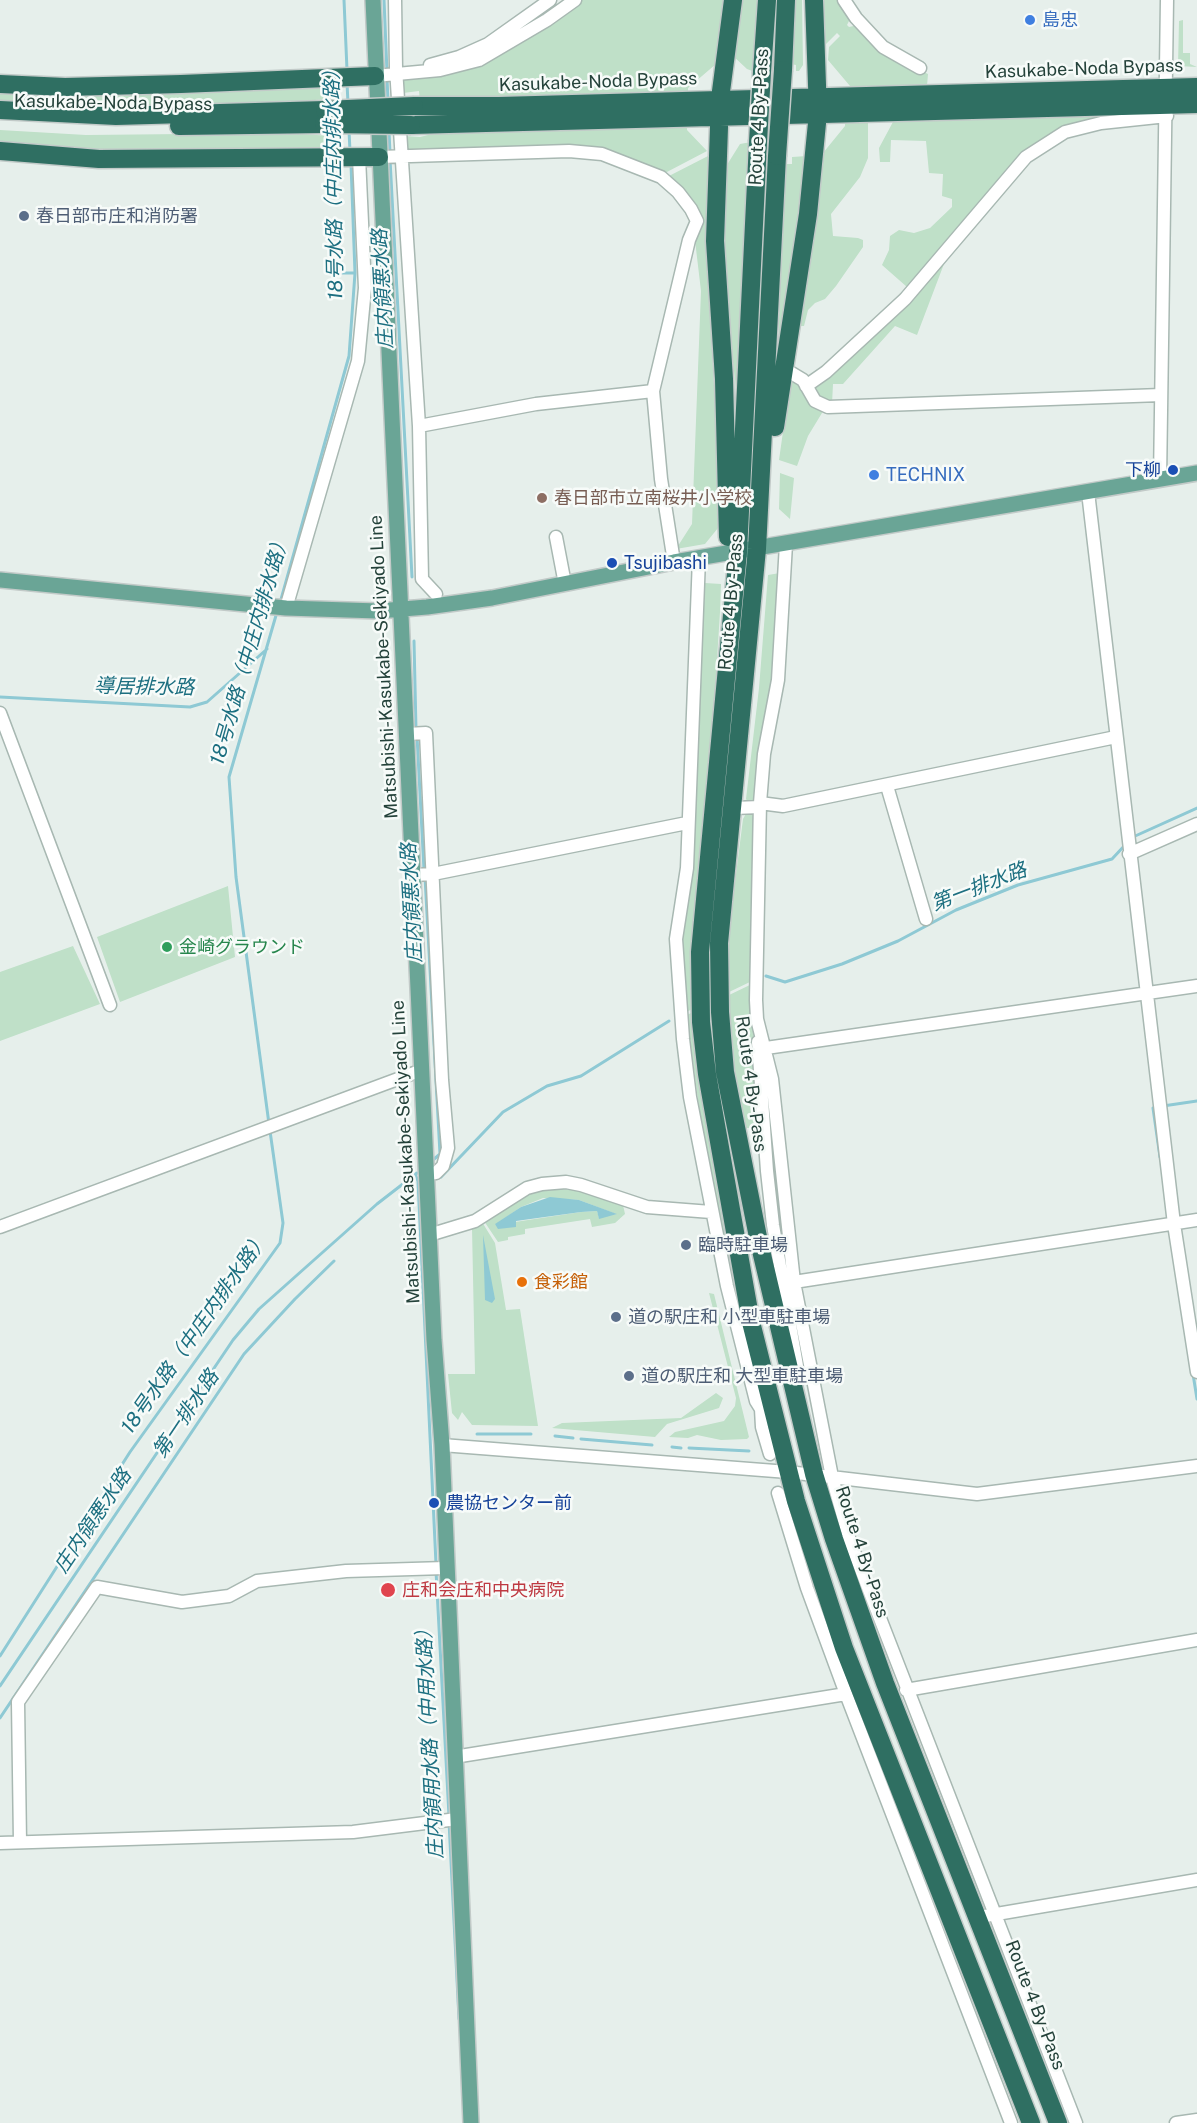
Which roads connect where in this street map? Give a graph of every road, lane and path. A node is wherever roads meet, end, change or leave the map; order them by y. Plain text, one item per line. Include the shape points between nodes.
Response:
1 (373, 0) edge
2 (395, 0) edge
3 (550, 0) edge
4 (575, 0) edge
5 (734, 0) edge
6 (767, 0) edge
7 (786, 0) edge
8 (814, 0) edge
9 (844, 0) edge
10 (1167, 0) edge
11 (920, 68) dead end
12 (389, 74) junction
13 (0, 84) edge
14 (1197, 87) edge
15 (1167, 103) junction
16 (1197, 104) edge
17 (818, 105) junction
18 (719, 107) junction
19 (0, 110) edge
20 (324, 117) junction
21 (0, 121) edge
22 (0, 151) edge
23 (390, 156) junction
24 (353, 157) junction
25 (783, 368) junction
26 (806, 386) junction
27 (653, 391) junction
28 (1161, 395) junction
29 (419, 426) junction
30 (1197, 472) edge
31 (1160, 480) junction
32 (1088, 492) junction
33 (556, 537) dead end
34 (786, 544) junction
35 (757, 549) junction
36 (733, 553) junction
37 (699, 558) junction
38 (674, 562) junction
39 (0, 580) edge
40 (565, 584) junction
41 (436, 594) dead end
42 (286, 608) junction
43 (401, 610) junction
44 (0, 713) edge
45 (1116, 736) junction
46 (887, 786) junction
47 (760, 805) junction
48 (734, 808) junction
49 (687, 823) junction
50 (1197, 824) edge
51 (1129, 854) junction
52 (423, 875) junction
53 (926, 919) dead end
54 (1197, 986) edge
55 (1146, 994) junction
56 (110, 1005) dead end
57 (757, 1019) junction
58 (766, 1048) junction
59 (422, 1070) junction
60 (427, 1174) junction
61 (711, 1212) junction
62 (1197, 1220) edge
63 (1174, 1224) junction
64 (0, 1227) edge
65 (429, 1235) junction
66 (794, 1282) junction
67 (1197, 1372) edge
68 (767, 1411) junction
69 (802, 1425) junction
70 (442, 1445) junction
71 (770, 1454) dead end
72 (1197, 1466) edge
73 (788, 1472) junction
74 (823, 1476) junction
75 (778, 1493) dead end
76 (842, 1540) junction
77 (446, 1568) junction
78 (829, 1623) junction
79 (1197, 1640) edge
80 (906, 1690) junction
81 (846, 1694) junction
82 (454, 1757) junction
83 (457, 1819) junction
84 (20, 1842) junction
85 (0, 1843) edge
86 (1197, 1880) edge
87 (985, 1916) junction
88 (1197, 2120) edge
89 (471, 2123) edge
90 (1011, 2123) edge
91 (1031, 2123) edge
92 (1059, 2123) edge
93 (1076, 2123) edge
94 (1176, 2123) edge

1 - 12 main road, Matsubishi-Kasukabe-Sekiyado Line
2 - 12 street
3 - 12 street via 488,44 459,57
4 - 12 street via 479,60 440,70
5 - 18 highway
6 - 36 highway, Route 4 By-Pass, bridge
7 - 35 highway, Route 4 By-Pass, bridge
8 - 17 highway
9 - 11 street via 883,47
10 - 15 street
12 - 13 highway via 65,87
12 - 23 main road, Matsubishi-Kasukabe-Sekiyado Line
12 - 23 street
14 - 15 highway, Kasukabe-Noda Bypass
15 - 16 highway, Kasukabe-Noda Bypass
15 - 17 highway, Kasukabe-Noda Bypass
15 - 26 street via 1065,132 1026,157 905,299
15 - 28 street
17 - 18 highway, Kasukabe-Noda Bypass
17 - 25 highway via 808,214
18 - 20 highway, Kasukabe-Noda Bypass, bridge via 414,106
18 - 20 highway, Kasukabe-Noda Bypass, bridge via 411,125
18 - 36 highway via 715,263
19 - 20 highway, Kasukabe-Noda Bypass via 116,116
20 - 21 highway, Kasukabe-Noda Bypass via 84,127
22 - 24 highway via 99,159
23 - 24 highway
23 - 27 street via 592,152 661,177 678,192 697,221
23 - 29 street
23 - 43 main road, Matsubishi-Kasukabe-Sekiyado Line
24 - 42 street via 365,288 358,361
25 - 26 street
25 - 35 highway via 768,514
26 - 28 street via 815,401 828,406
27 - 29 street via 536,404
27 - 38 street
28 - 31 street
29 - 41 street via 422,579
30 - 31 main road
31 - 32 main road
32 - 34 main road
32 - 45 street
33 - 40 street
34 - 35 main road
34 - 47 street via 778,680 764,754
35 - 36 main road
35 - 48 highway, Route 4 By-Pass
36 - 37 main road
36 - 68 highway via 714,754 716,799 700,983 703,1047
37 - 38 main road
37 - 49 street
38 - 40 main road
39 - 42 main road
40 - 43 main road
42 - 43 main road
43 - 52 main road, Matsubishi-Kasukabe-Sekiyado Line
44 - 56 street
45 - 46 street
45 - 51 street
46 - 47 street via 783,806
46 - 53 street
47 - 48 street
47 - 57 street
48 - 69 highway, Route 4 By-Pass via 719,944 725,1072 746,1185
49 - 52 street
49 - 61 street via 687,868 676,939 690,1097
50 - 51 street
51 - 55 street
52 - 59 main road, Matsubishi-Kasukabe-Sekiyado Line
52 - 60 street via 448,1148 443,1166 436,1173
54 - 55 street
55 - 58 street
55 - 63 street
57 - 58 street
57 - 69 street via 766,1171 799,1375
58 - 66 street
59 - 60 main road, Matsubishi-Kasukabe-Sekiyado Line
59 - 64 street
60 - 65 main road, Matsubishi-Kasukabe-Sekiyado Line
61 - 65 street via 678,1215 566,1182 527,1188 475,1221
61 - 68 street via 756,1401
62 - 63 street
63 - 66 street
63 - 67 street
65 - 70 main road, Matsubishi-Kasukabe-Sekiyado Line
66 - 74 street
68 - 71 street via 762,1427
68 - 73 highway
69 - 74 highway, Route 4 By-Pass
70 - 73 street
70 - 77 main road, Matsubishi-Kasukabe-Sekiyado Line
72 - 74 street via 976,1494
73 - 74 street
73 - 78 highway
74 - 76 highway, Route 4 By-Pass
75 - 78 street via 807,1588
76 - 80 street
76 - 87 highway, Route 4 By-Pass via 885,1683
77 - 82 main road, Matsubishi-Kasukabe-Sekiyado Line
77 - 84 street via 346,1571 257,1581 229,1596 182,1602 97,1587 18,1702
78 - 81 street
78 - 91 highway
79 - 80 street
80 - 87 street
81 - 82 street
81 - 90 street
82 - 83 main road, Matsubishi-Kasukabe-Sekiyado Line
83 - 84 street via 353,1832
83 - 89 main road, Matsubishi-Kasukabe-Sekiyado Line
84 - 85 street
86 - 87 street
87 - 92 highway, Route 4 By-Pass
87 - 93 street
88 - 94 street

